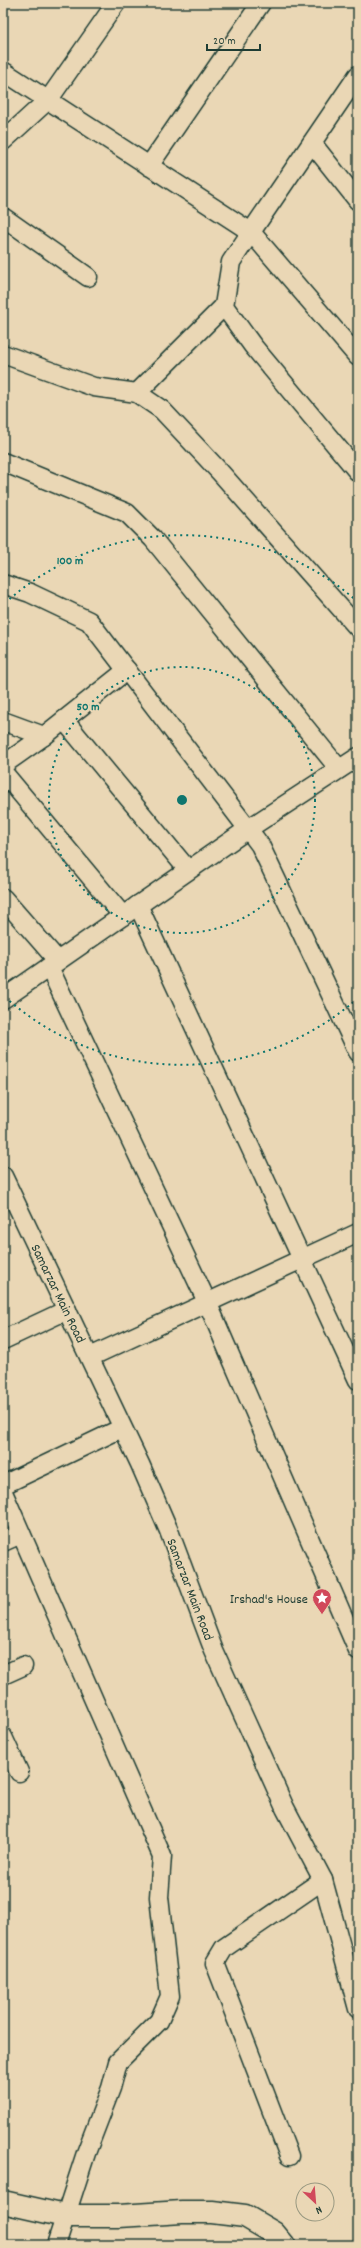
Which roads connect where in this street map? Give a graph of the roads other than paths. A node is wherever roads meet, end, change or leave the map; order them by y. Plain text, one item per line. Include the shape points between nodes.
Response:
1 (116, 3) edge
2 (261, 3) edge
3 (3, 71) edge
4 (358, 75) edge
5 (49, 100) junction
6 (3, 141) edge
7 (312, 143) junction
8 (148, 166) junction
9 (358, 201) edge
10 (3, 217) edge
11 (251, 232) junction
12 (88, 277) dead end
13 (224, 306) junction
14 (3, 354) edge
15 (358, 357) edge
16 (137, 393) junction
17 (3, 462) edge
18 (358, 472) edge
19 (3, 584) edge
20 (358, 628) edge
21 (127, 670) junction
22 (64, 720) junction
23 (3, 721) edge
24 (44, 736) junction
25 (358, 757) edge
26 (3, 765) edge
27 (339, 769) junction
28 (3, 772) edge
29 (248, 829) junction
30 (188, 870) junction
31 (3, 898) edge
32 (138, 905) junction
33 (123, 916) junction
34 (53, 964) junction
35 (3, 999) edge
36 (358, 1052) edge
37 (3, 1176) edge
38 (358, 1233) edge
39 (301, 1260) junction
40 (208, 1304) junction
41 (67, 1310) junction
42 (3, 1340) edge
43 (90, 1357) junction
44 (358, 1380) edge
45 (122, 1428) junction
46 (3, 1485) edge
47 (3, 1492) edge
48 (21, 1534) junction
49 (3, 1542) edge
50 (358, 1651) edge
51 (23, 1666) dead end
52 (3, 1675) edge
53 (3, 1737) edge
54 (19, 1772) dead end
55 (323, 1880) junction
56 (358, 2009) edge
57 (289, 2156) dead end
58 (3, 2202) edge
59 (65, 2216) junction
60 (56, 2245) edge
61 (284, 2245) edge

1 - 5 street
2 - 8 street
3 - 5 street
4 - 7 street
5 - 6 street
5 - 8 street
7 - 9 street
7 - 11 street
8 - 11 street
10 - 12 street
11 - 13 street via 231,262
11 - 15 street
13 - 16 street
13 - 18 street via 253,346
14 - 16 street via 94,386
16 - 20 street via 162,410
17 - 27 street via 127,513 153,539
19 - 21 street via 30,593 89,621
21 - 22 street
21 - 29 street
22 - 24 street
22 - 30 street
23 - 24 street
24 - 26 street
25 - 27 street
27 - 29 street
28 - 33 street
29 - 30 street
29 - 36 street via 260,845
30 - 32 street
31 - 34 street
32 - 33 street
32 - 39 street
33 - 34 street
34 - 35 street
34 - 40 street
37 - 41 street, Samarzar Main Road
38 - 39 street
39 - 40 street
39 - 44 street
40 - 43 street
40 - 50 street
41 - 42 street
41 - 43 street, Samarzar Main Road
43 - 45 street, Samarzar Main Road
45 - 46 street
45 - 55 street, Samarzar Main Road via 169,1531 214,1651 285,1808
47 - 48 street
48 - 49 street
48 - 59 street via 162,1856 159,1897 170,1996 159,2021 118,2062
51 - 52 street
53 - 54 street
55 - 56 street, Samarzar Main Road
55 - 57 street via 224,1948 216,1963
58 - 59 main road
59 - 60 street
59 - 61 main road via 182,2212 244,2216 274,2233

